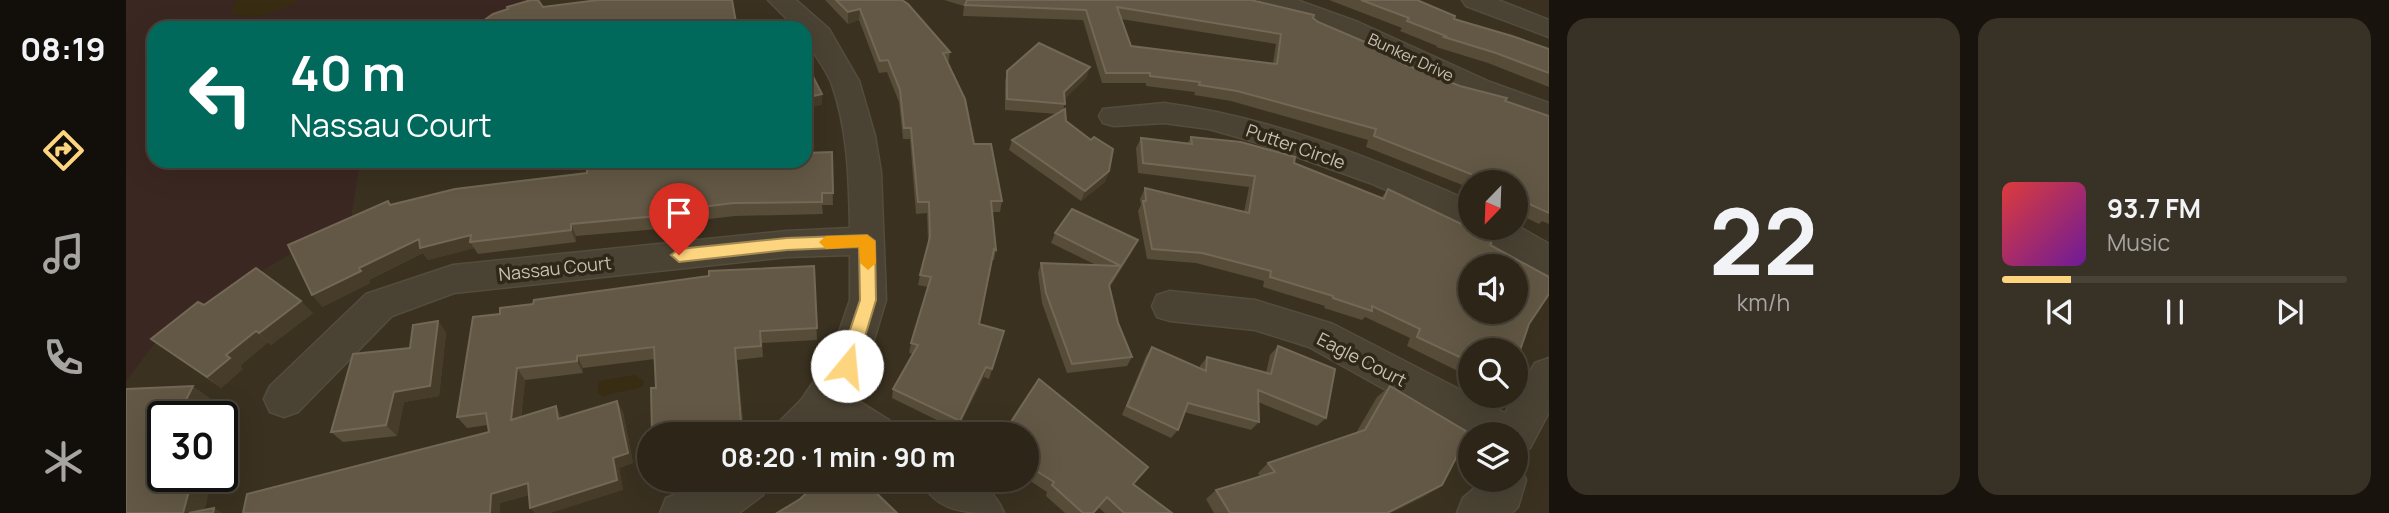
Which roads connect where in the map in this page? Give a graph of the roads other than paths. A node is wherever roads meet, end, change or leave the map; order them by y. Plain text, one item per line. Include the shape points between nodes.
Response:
1 (781, 0) edge
2 (1273, 0) edge
3 (1475, 0) edge
4 (799, 21) edge
5 (1549, 29) edge
6 (812, 37) edge
7 (1549, 114) edge
8 (1114, 116) dead end
9 (1458, 210) edge
10 (1513, 240) edge
11 (867, 241) junction
12 (1549, 261) edge
13 (1170, 306) dead end
14 (1549, 374) edge
15 (284, 399) dead end
16 (824, 401) junction
17 (806, 422) edge
18 (856, 422) edge
19 (1482, 422) edge
20 (1522, 422) edge
21 (734, 492) edge
22 (956, 492) edge
23 (1503, 492) edge
24 (682, 513) edge
25 (982, 513) edge
26 (1479, 513) edge

1 - 4 street
2 - 7 street, Bunker Drive
3 - 5 street
6 - 11 street via 845,81 860,136
8 - 9 street, Putter Circle via 1175,114 1268,135 1381,175
10 - 12 street
11 - 15 street, Nassau Court via 787,244 453,279 379,305
11 - 16 street via 868,300 847,366
13 - 19 street, Eagle Court via 1255,315 1320,335
14 - 20 street
16 - 17 street
16 - 18 street
21 - 24 street
22 - 25 street
23 - 26 street

